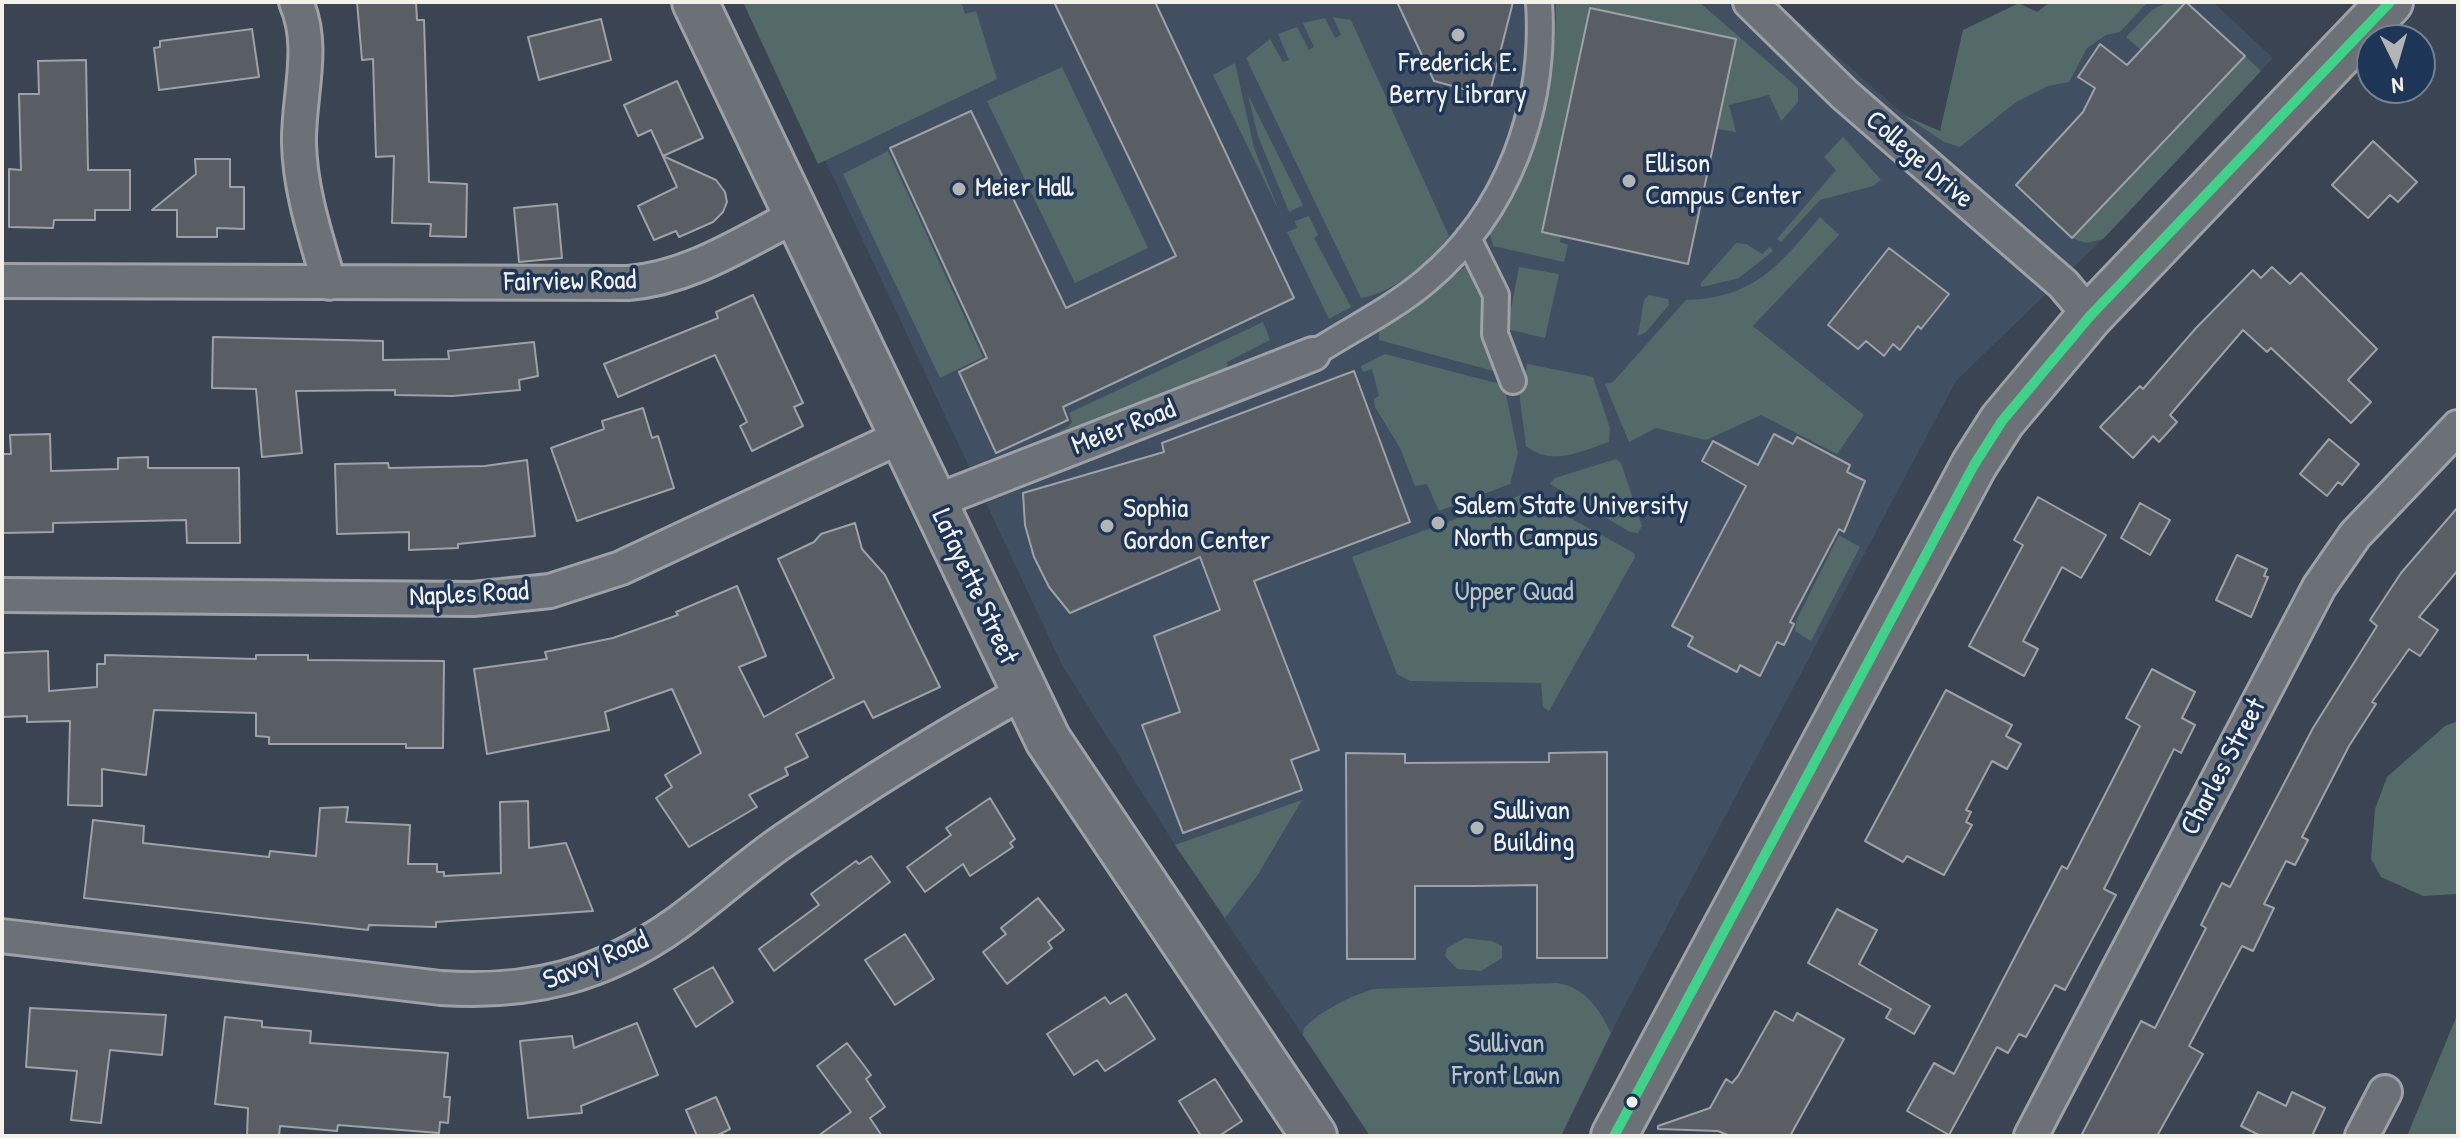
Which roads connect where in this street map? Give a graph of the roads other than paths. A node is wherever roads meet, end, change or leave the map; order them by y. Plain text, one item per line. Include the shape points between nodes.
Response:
1 (296, 2) edge
2 (695, 2) edge
3 (1539, 2) edge
4 (1750, 2) edge
5 (2390, 2) edge
6 (797, 215) junction
7 (1468, 238) junction
8 (2, 281) edge
9 (329, 283) junction
10 (2090, 316) junction
11 (1313, 354) joint
12 (1513, 381) dead end
13 (2458, 427) edge
14 (902, 436) junction
15 (934, 502) junction
16 (2, 595) edge
17 (1024, 692) junction
18 (2, 936) edge
19 (2385, 1092) dead end
20 (1314, 1136) edge
21 (1614, 1136) edge
22 (2031, 1136) edge
23 (2362, 1136) edge

1 - 9 street via 306,46 299,143 302,176
2 - 6 main road, Lafayette Street
3 - 7 street via 1539,61 1527,130 1505,182
4 - 10 street, College Drive via 1844,94 2063,284
5 - 10 main road
6 - 9 street, Fairview Road via 661,280
6 - 14 main road, Lafayette Street
7 - 11 street via 1425,282
7 - 12 street via 1496,295 1495,334
8 - 9 street, Fairview Road
10 - 21 main road via 2002,421 1974,465
11 - 15 street, Meier Road
13 - 22 street, Charles Street via 2355,535 2319,587
14 - 15 main road, Lafayette Street
14 - 16 street, Naples Road via 621,568 550,591 473,599
15 - 17 main road, Lafayette Street
17 - 18 street, Savoy Road via 872,780 629,954 536,987 441,988
17 - 20 main road, Lafayette Street via 1048,740
19 - 23 street

